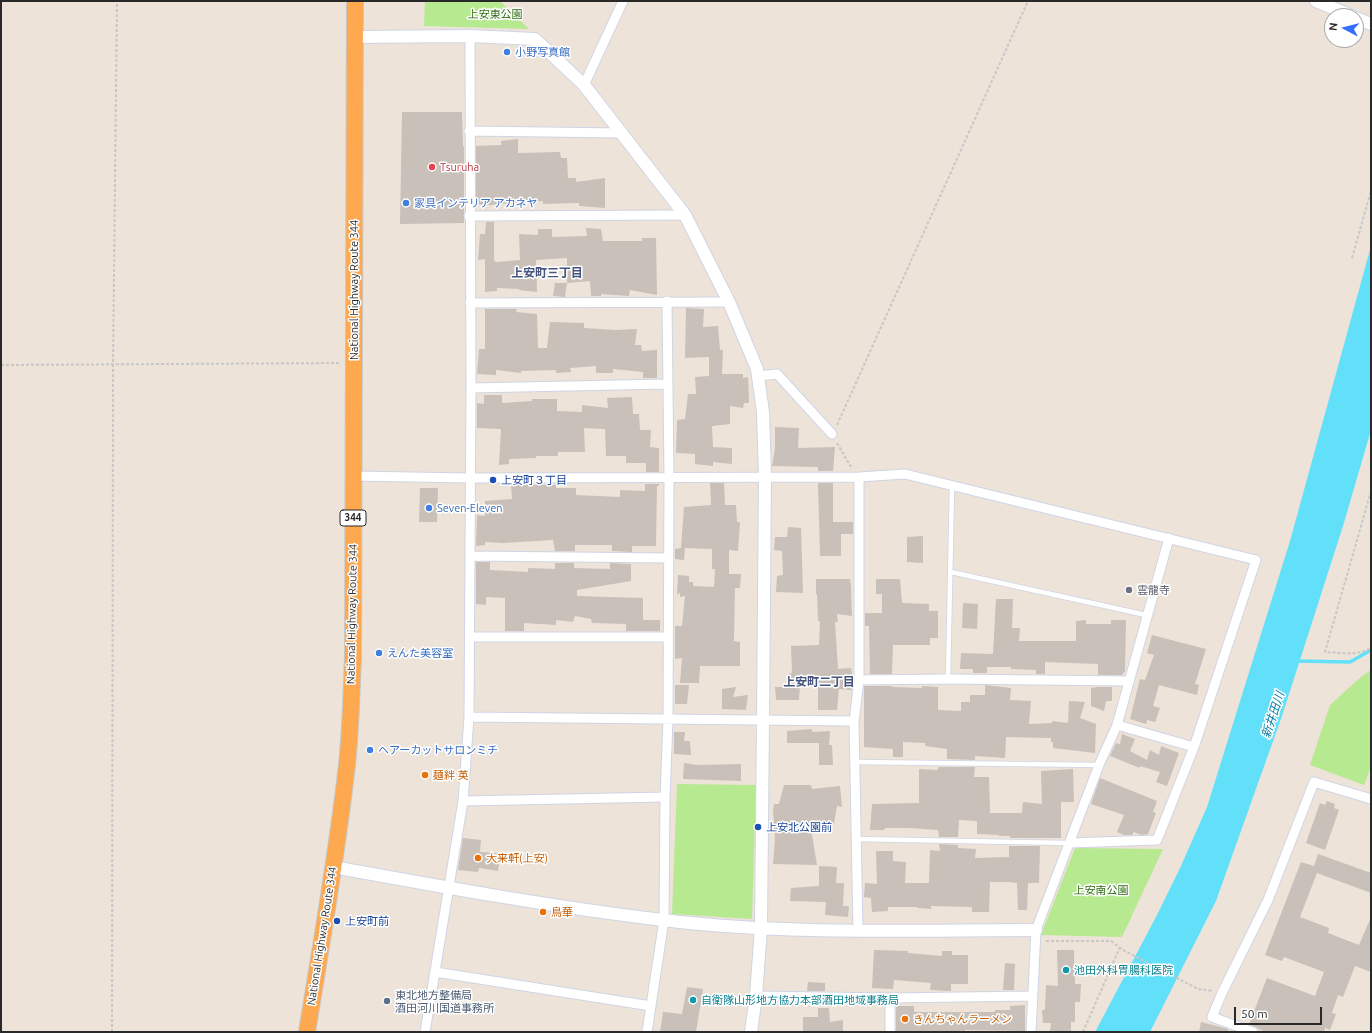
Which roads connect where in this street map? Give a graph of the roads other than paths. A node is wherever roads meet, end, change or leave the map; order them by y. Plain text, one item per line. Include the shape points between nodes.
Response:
1 (355, 1) edge
2 (623, 1) edge
3 (1316, 1) edge
4 (1333, 8) edge
5 (470, 36) junction
6 (354, 37) junction
7 (584, 85) junction
8 (470, 131) junction
9 (621, 132) junction
10 (685, 215) junction
11 (469, 216) junction
12 (668, 301) junction
13 (729, 302) junction
14 (470, 303) junction
15 (758, 376) junction
16 (667, 384) junction
17 (471, 388) junction
18 (832, 434) road end
19 (353, 476) junction
20 (765, 476) junction
21 (669, 477) junction
22 (859, 477) junction
23 (470, 478) junction
24 (952, 486) junction
25 (1169, 538) junction
26 (470, 556) junction
27 (669, 558) junction
28 (951, 572) junction
29 (1146, 615) junction
30 (470, 637) junction
31 (668, 637) junction
32 (948, 679) junction
33 (859, 680) junction
34 (1128, 681) junction
35 (469, 717) junction
36 (668, 720) junction
37 (763, 720) junction
38 (854, 721) junction
39 (1117, 725) junction
40 (1194, 747) junction
41 (855, 762) junction
42 (1099, 765) junction
43 (665, 797) junction
44 (1370, 797) edge
45 (463, 801) junction
46 (856, 839) junction
47 (1069, 844) junction
48 (333, 867) junction
49 (449, 888) junction
50 (664, 920) junction
51 (760, 928) junction
52 (858, 930) junction
53 (1035, 935) junction
54 (435, 972) junction
55 (756, 996) junction
56 (1032, 996) junction
57 (890, 998) junction
58 (651, 1006) junction
59 (307, 1032) edge
60 (426, 1032) edge
61 (647, 1032) edge
62 (751, 1032) edge
63 (890, 1032) edge
64 (1031, 1032) edge
65 (1253, 1032) edge

1 - 6 highway, National Highway Route 344 / 344
2 - 7 street
3 - 4 street
5 - 6 street
5 - 7 street via 535,39
5 - 8 street
6 - 19 highway, National Highway Route 344 / 344
7 - 9 street
8 - 9 street
8 - 11 street
9 - 10 street
10 - 11 street
10 - 13 street
11 - 14 street
12 - 13 street
12 - 14 street
12 - 16 street
13 - 15 street
14 - 17 street
15 - 18 street via 777,374
15 - 20 street via 764,412
16 - 17 street
16 - 21 street
17 - 23 street
19 - 23 street
19 - 48 highway, National Highway Route 344 / 344 via 353,658 350,720 347,772
20 - 21 street
20 - 22 street
20 - 37 street
21 - 23 street
21 - 27 street
22 - 24 street via 905,474
22 - 33 street
23 - 26 street
24 - 25 street
24 - 28 lane
25 - 29 street
25 - 40 street via 1256,560
26 - 27 street
26 - 30 street
27 - 31 street
28 - 29 lane
28 - 32 lane
29 - 34 street
30 - 31 street
30 - 35 street
31 - 36 street
32 - 33 street
32 - 34 street
33 - 38 street
34 - 39 street
35 - 36 street
35 - 45 street
36 - 37 street
36 - 43 street
37 - 38 street
37 - 51 street
38 - 41 street
39 - 40 street
39 - 42 street
40 - 47 street via 1157,840
41 - 42 lane
41 - 46 street
42 - 47 street
43 - 45 street
43 - 50 street
44 - 65 street via 1314,782 1268,900 1212,1017
45 - 49 street
46 - 47 lane
46 - 52 street
47 - 53 street
48 - 49 street
48 - 59 highway, National Highway Route 344 / 344
49 - 50 street
49 - 54 street
50 - 51 street
50 - 58 street
51 - 52 street
51 - 55 street
52 - 53 street
53 - 56 street
54 - 58 street
54 - 60 street
55 - 57 street
55 - 62 street
56 - 57 street
56 - 64 street
57 - 63 street
58 - 61 street

